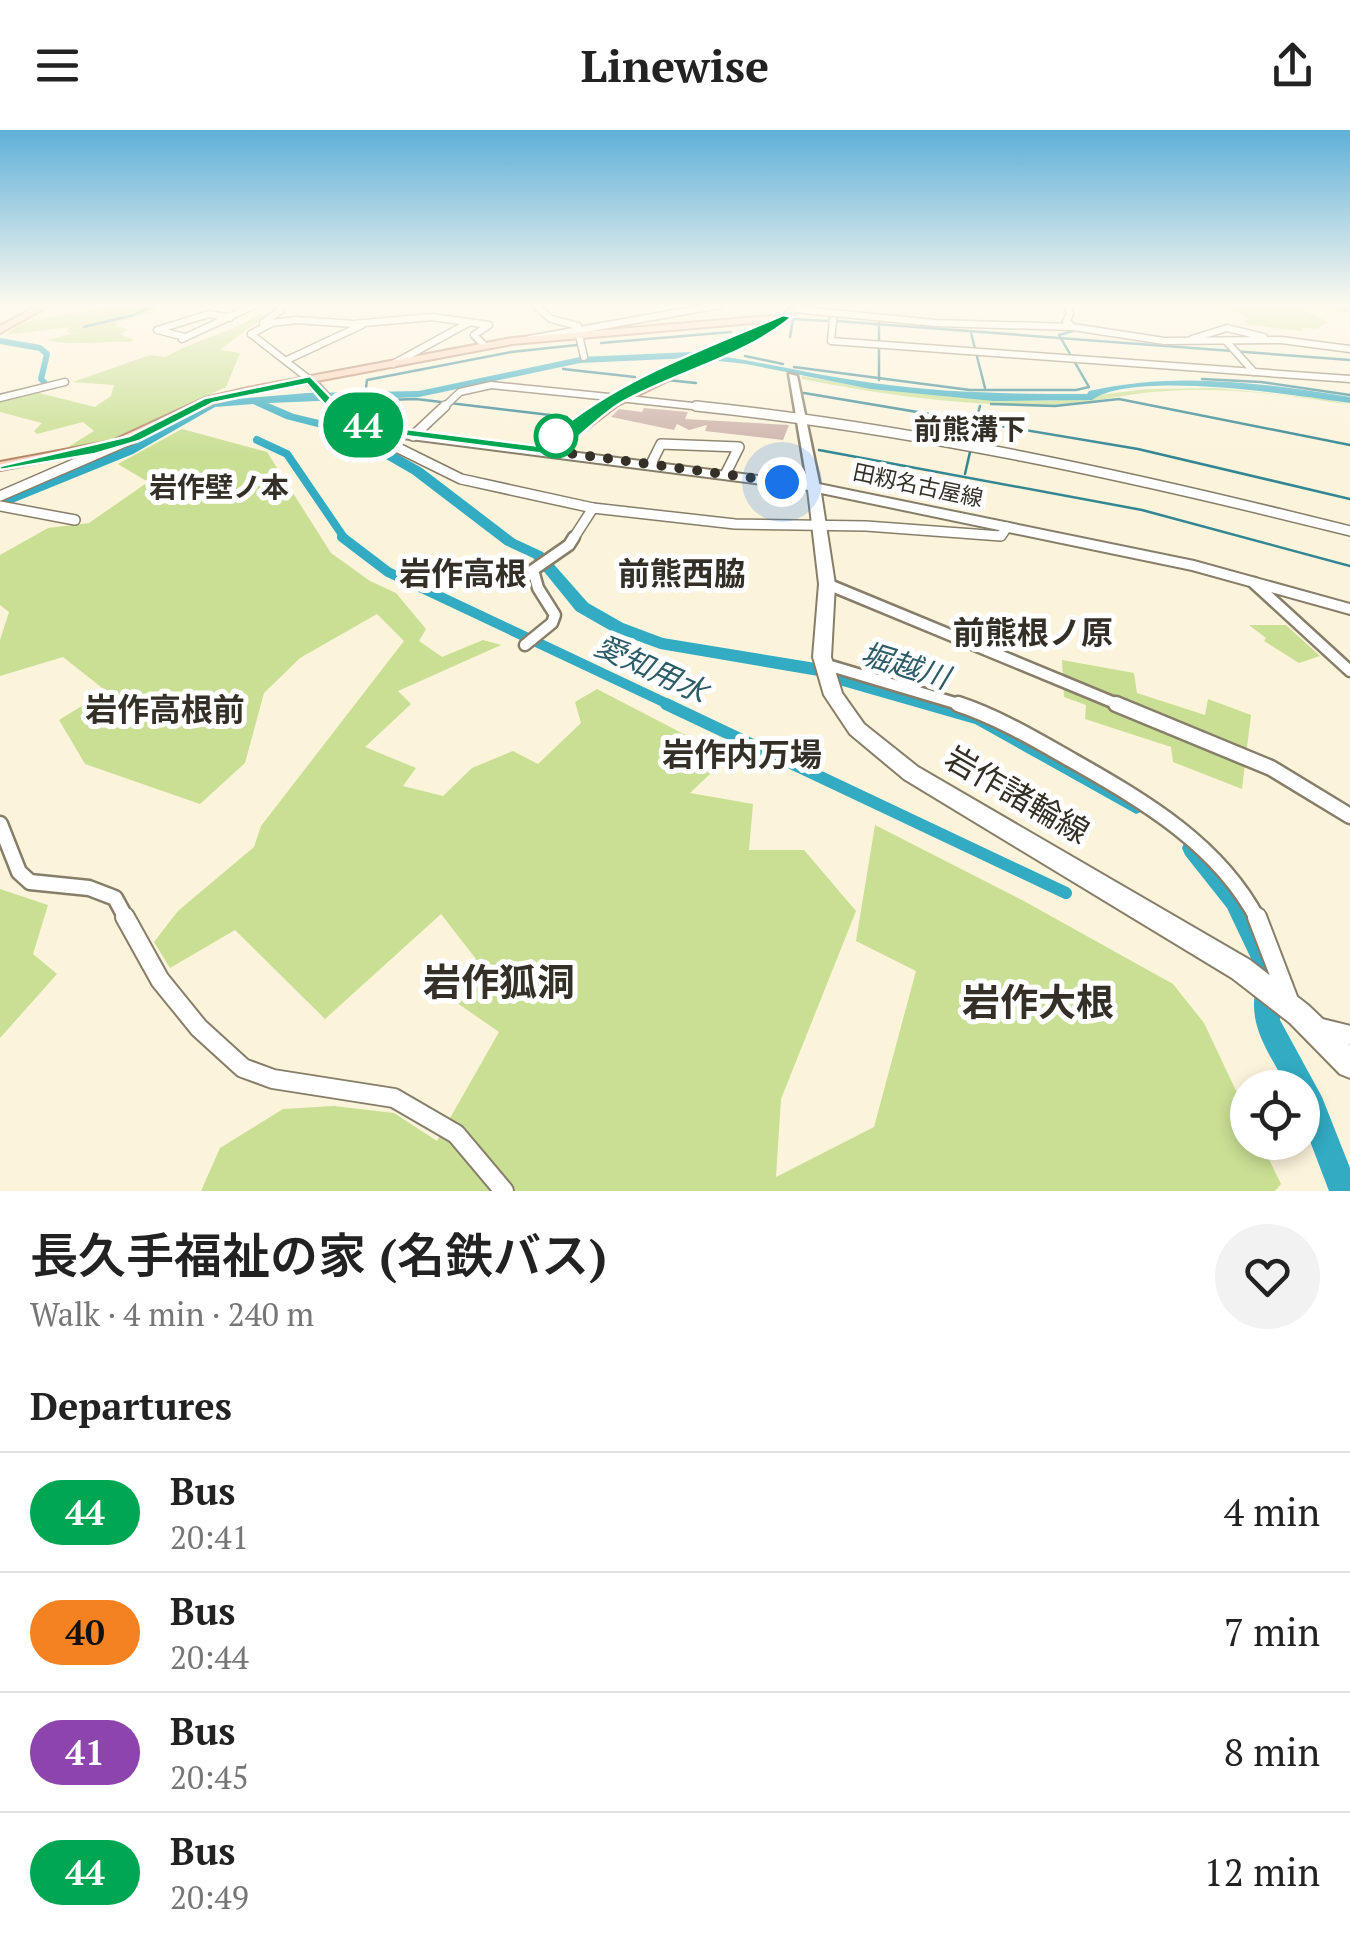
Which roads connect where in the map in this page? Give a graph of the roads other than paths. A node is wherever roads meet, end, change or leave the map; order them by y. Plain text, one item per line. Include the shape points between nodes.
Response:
1 (279, 355) edge
2 (299, 355) edge
3 (410, 355) edge
4 (441, 355) edge
5 (709, 355) edge
6 (709, 355) edge
7 (1057, 355) edge
8 (1127, 355) edge
9 (1238, 355) edge
10 (706, 356) junction
11 (287, 360) junction
12 (1132, 363) junction
13 (393, 364) junction
14 (1254, 372) junction
15 (792, 376) dead end
16 (1350, 379) edge
17 (64, 382) dead end
18 (318, 391) junction
19 (0, 398) edge
20 (614, 398) junction
21 (801, 417) junction
22 (387, 432) junction
23 (413, 436) junction
24 (134, 438) junction
25 (548, 451) junction
26 (652, 464) junction
27 (0, 466) edge
28 (726, 473) junction
29 (814, 486) junction
30 (0, 496) edge
31 (5, 507) edge
32 (592, 508) junction
33 (75, 520) dead end
34 (819, 524) junction
35 (1006, 527) junction
36 (1350, 531) edge
37 (1252, 580) junction
38 (827, 584) junction
39 (1350, 609) edge
40 (525, 645) dead end
41 (1350, 671) edge
42 (825, 673) junction
43 (1350, 816) edge
44 (0, 824) edge
45 (1286, 1004) junction
46 (1312, 1026) junction
47 (1350, 1034) edge
48 (1350, 1064) edge
49 (504, 1191) edge

1 - 11 street
2 - 11 street
3 - 13 street
4 - 13 main road
5 - 10 main road
6 - 10 main road
7 - 12 street
8 - 12 street
9 - 14 street
10 - 20 main road
11 - 18 street
12 - 14 street
13 - 18 main road
14 - 16 street
15 - 21 street
17 - 19 street
18 - 22 main road, 田籾名古屋線 via 349,419
18 - 24 main road via 209,400
20 - 21 street
20 - 23 street via 491,385 460,392
20 - 25 main road
21 - 29 street
21 - 36 street via 1141,478
22 - 23 main road, 田籾名古屋線
22 - 32 street via 384,441 461,479
23 - 25 main road, 田籾名古屋線
24 - 27 main road
24 - 30 street
25 - 26 main road, 田籾名古屋線
26 - 28 main road, 田籾名古屋線
26 - 28 street via 661,444 739,447
28 - 29 main road, 田籾名古屋線
29 - 34 main road
29 - 35 main road, 田籾名古屋線
31 - 33 street
32 - 34 street via 736,524
32 - 40 street via 569,545 532,576 555,615
34 - 35 street via 1001,536
34 - 38 main road
35 - 37 main road, 田籾名古屋線
37 - 39 main road, 田籾名古屋線
37 - 41 street
38 - 42 main road via 820,647
38 - 43 street via 1271,768
42 - 45 main road, 岩作諸輪線 via 847,717 889,758 1241,968
42 - 45 street via 992,716 1185,828 1262,923
44 - 49 street via 30,882 89,888 115,898 160,980 198,1028 243,1068 272,1079 394,1098 456,1134
45 - 46 main road, 岩作諸輪線
46 - 47 street
46 - 48 main road, 岩作諸輪線

